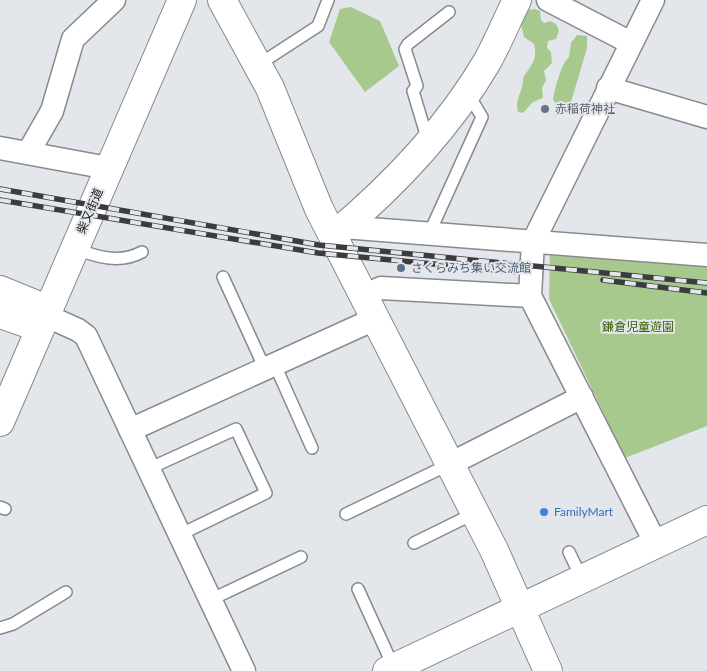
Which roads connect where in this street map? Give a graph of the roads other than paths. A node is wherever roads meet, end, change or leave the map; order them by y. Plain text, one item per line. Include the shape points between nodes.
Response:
1 (114, 0) edge
2 (182, 0) edge
3 (222, 0) edge
4 (328, 0) edge
5 (517, 0) edge
6 (548, 0) edge
7 (653, 0) edge
8 (91, 8) edge
9 (449, 12) dead end
10 (631, 43) junction
11 (258, 65) junction
12 (608, 88) junction
13 (467, 92) junction
14 (707, 117) edge
15 (428, 142) junction
16 (0, 148) edge
17 (28, 153) junction
18 (108, 168) junction
19 (338, 231) junction
20 (429, 234) junction
21 (533, 242) junction
22 (74, 249) junction
23 (142, 252) dead end
24 (707, 255) edge
25 (223, 277) dead end
26 (0, 290) edge
27 (530, 296) junction
28 (371, 307) junction
29 (0, 314) edge
30 (47, 316) junction
31 (270, 367) junction
32 (582, 397) junction
33 (0, 422) edge
34 (130, 430) junction
35 (312, 448) dead end
36 (450, 464) junction
37 (148, 469) junction
38 (475, 513) junction
39 (346, 514) dead end
40 (707, 520) edge
41 (179, 535) junction
42 (414, 543) dead end
43 (656, 544) junction
44 (569, 552) dead end
45 (301, 557) dead end
46 (582, 580) junction
47 (358, 589) dead end
48 (66, 592) dead end
49 (210, 600) junction
50 (520, 610) junction
51 (0, 628) edge
52 (390, 669) edge
53 (244, 671) edge
54 (548, 671) edge

1 - 8 street
2 - 18 street, 柴又街道
3 - 11 street
4 - 11 lane via 318,26
5 - 13 street via 487,62
6 - 10 street
7 - 10 street
8 - 17 street via 73,39 52,111
9 - 15 lane via 405,49 417,86 413,91
10 - 12 street
11 - 19 street via 313,196
12 - 14 street
12 - 21 street
13 - 15 street
13 - 20 lane via 482,117
15 - 19 street via 404,171
16 - 17 street
17 - 18 street
18 - 22 street, 柴又街道
19 - 20 street
19 - 28 street
20 - 21 street
21 - 24 street
21 - 27 street
22 - 23 lane via 121,259 129,259
22 - 30 street, 柴又街道
25 - 31 lane
26 - 30 street via 39,306
27 - 28 street via 381,288
27 - 32 street
28 - 31 street
28 - 36 street
29 - 30 street via 32,325
30 - 33 street, 柴又街道
30 - 34 street via 86,336
31 - 34 street
31 - 35 lane
32 - 36 street
32 - 43 street
34 - 37 street
36 - 38 street
36 - 39 lane
37 - 41 street
37 - 41 lane via 236,428 266,493
38 - 42 lane
38 - 50 street
40 - 43 street
41 - 49 street
43 - 46 street
44 - 46 lane
45 - 49 lane
46 - 50 street
47 - 52 lane
48 - 51 lane via 13,624
49 - 53 street
50 - 52 street
50 - 54 street

